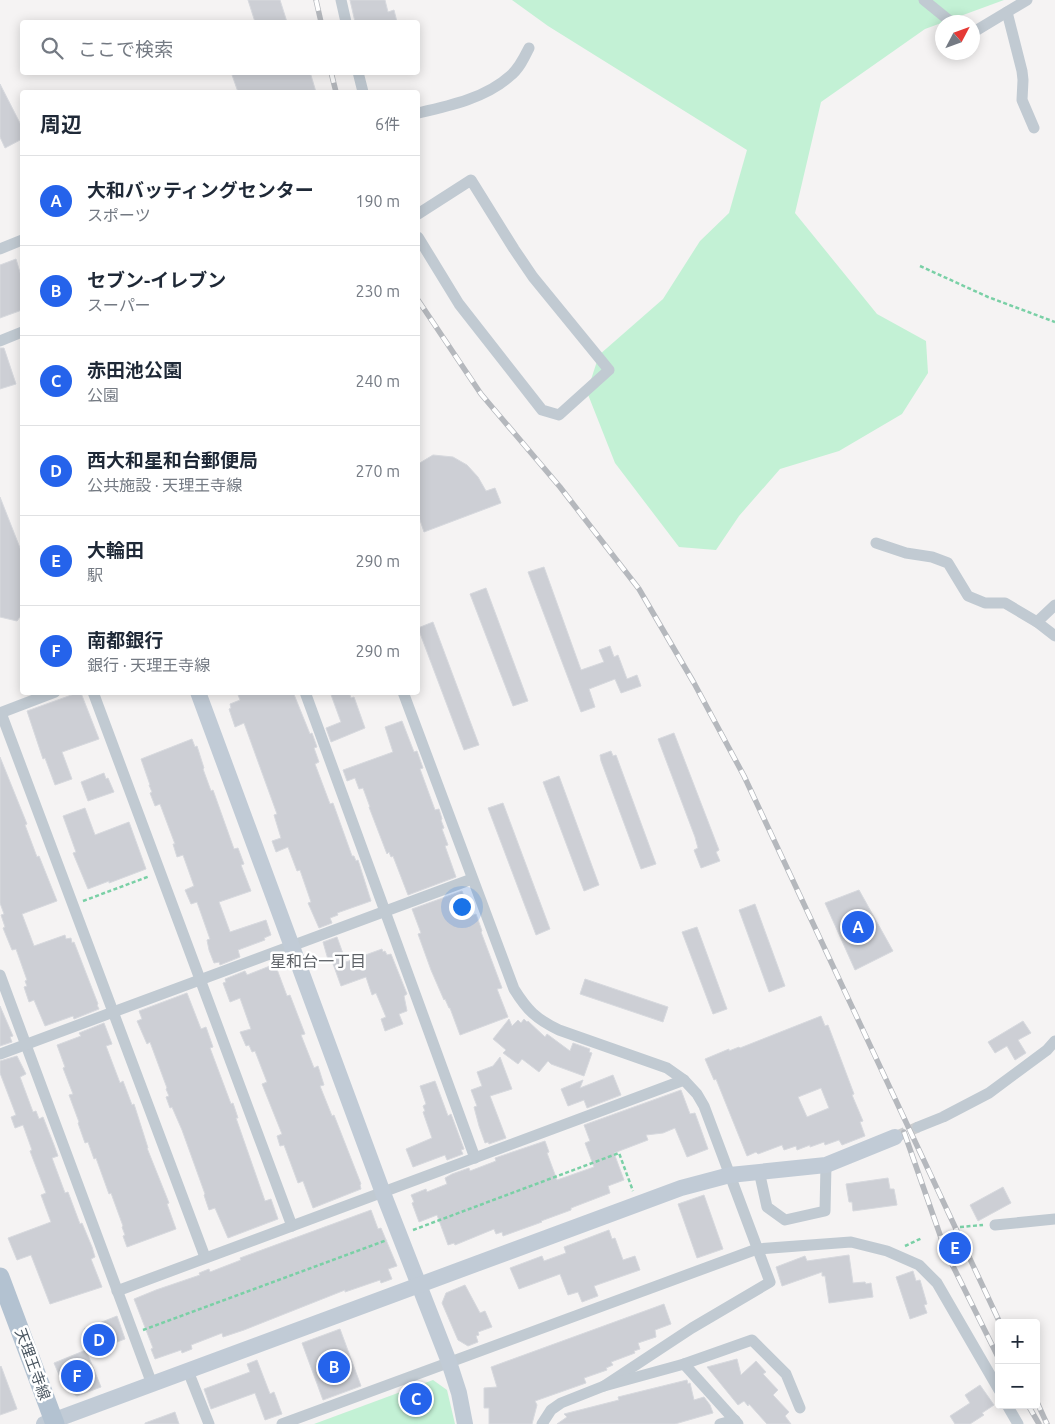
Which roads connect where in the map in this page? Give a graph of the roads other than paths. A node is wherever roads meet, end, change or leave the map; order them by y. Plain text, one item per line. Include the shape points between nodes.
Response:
1 (342, 0) edge
2 (924, 0) edge
3 (1027, 0) edge
4 (1007, 12) junction
5 (942, 15) edge
6 (346, 20) edge
7 (980, 28) edge
8 (530, 48) dead end
9 (359, 75) edge
10 (362, 90) edge
11 (420, 112) edge
12 (1034, 128) dead end
13 (420, 213) edge
14 (420, 240) edge
15 (20, 241) edge
16 (0, 249) edge
17 (20, 333) edge
18 (0, 341) edge
19 (876, 542) dead end
20 (1055, 605) edge
21 (1037, 622) junction
22 (1055, 636) edge
23 (47, 695) edge
24 (94, 695) edge
25 (199, 695) edge
26 (306, 695) edge
27 (404, 695) edge
28 (1, 713) edge
29 (472, 879) junction
30 (385, 912) junction
31 (291, 946) junction
32 (0, 975) edge
33 (200, 980) junction
34 (112, 1013) junction
35 (1055, 1041) edge
36 (26, 1045) junction
37 (0, 1054) edge
38 (684, 1080) junction
39 (918, 1127) tunnel mouth
40 (895, 1138) tunnel mouth
41 (475, 1158) junction
42 (826, 1165) junction
43 (759, 1171) junction
44 (730, 1175) junction
45 (383, 1193) junction
46 (1055, 1219) edge
47 (995, 1224) road end
48 (292, 1226) junction
49 (757, 1249) junction
50 (205, 1258) junction
51 (0, 1277) edge
52 (418, 1285) junction
53 (117, 1291) junction
54 (449, 1362) junction
55 (684, 1364) junction
56 (188, 1370) junction
57 (995, 1383) edge
58 (152, 1384) junction
59 (604, 1386) junction
60 (800, 1408) dead end
61 (1009, 1409) edge
62 (736, 1422) edge
63 (51, 1423) edge
64 (209, 1424) edge
65 (282, 1424) edge
66 (465, 1424) edge
67 (542, 1424) edge
68 (720, 1424) edge
69 (1018, 1424) edge

1 - 6 street
2 - 5 street
3 - 4 street
4 - 7 street
4 - 12 street via 1022,70 1024,109
8 - 11 street via 511,76 496,86 456,103
9 - 10 street
13 - 14 street via 471,180 514,250 609,370 560,415 542,410 459,304
15 - 16 street
17 - 18 street
19 - 21 street via 948,563 968,596 985,603 1005,603
20 - 21 street
21 - 22 street
23 - 28 street
24 - 33 street
25 - 31 street
26 - 30 street
27 - 29 street
28 - 34 street
29 - 30 street
29 - 38 street via 514,989 525,1007 559,1030 667,1068
30 - 31 street
30 - 41 street
31 - 33 street
31 - 45 street
32 - 36 street
33 - 34 street
33 - 48 street
34 - 36 street
34 - 50 street
35 - 39 street via 989,1093
36 - 37 street
36 - 53 street
38 - 41 street
38 - 44 street via 704,1106
40 - 42 street
41 - 45 street
42 - 43 street
42 - 43 street via 825,1212 785,1220 767,1207
43 - 44 street
44 - 49 street
44 - 52 street via 681,1188
45 - 48 street
45 - 52 street
46 - 47 street
48 - 50 street
49 - 54 street
49 - 57 street via 851,1242 887,1251 920,1265 937,1283
49 - 59 street via 770,1282
50 - 53 street
51 - 63 main road, 天理王寺線
52 - 54 street
52 - 56 street
53 - 58 street
54 - 65 street
54 - 66 street
55 - 59 street
55 - 60 street via 752,1340 786,1374
55 - 62 street
56 - 58 street
56 - 64 street
58 - 63 street
59 - 67 street via 561,1403 551,1410
61 - 69 street
62 - 68 street

